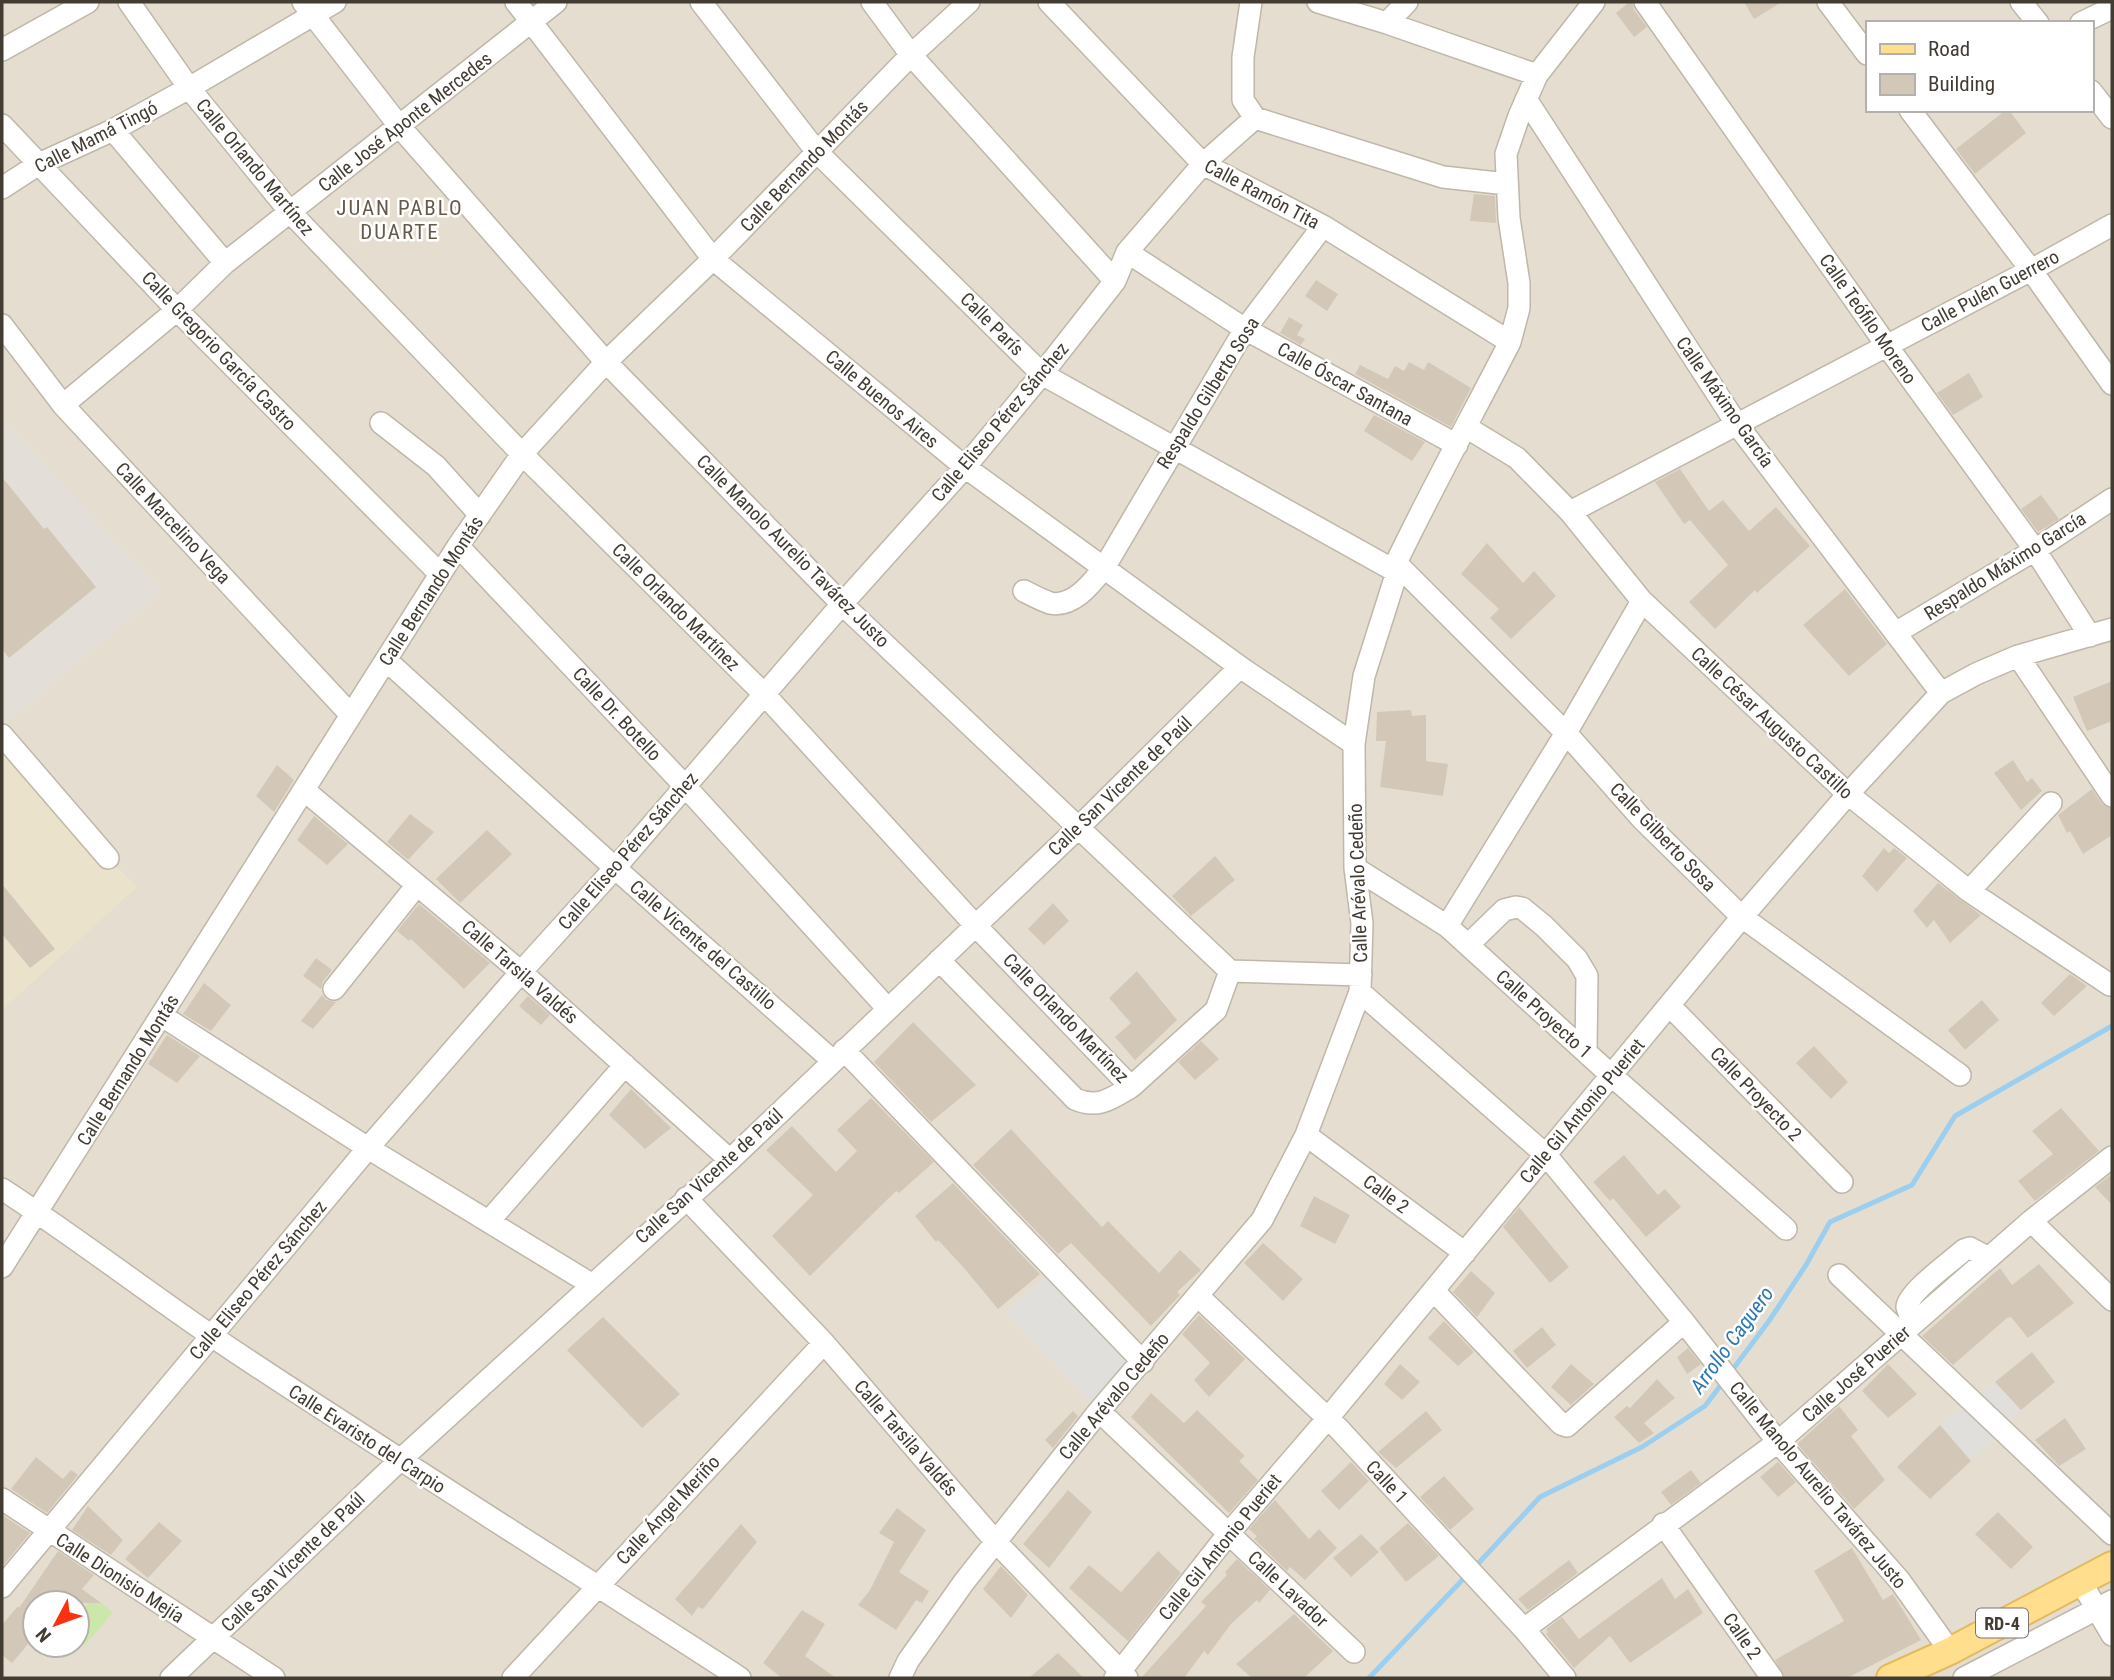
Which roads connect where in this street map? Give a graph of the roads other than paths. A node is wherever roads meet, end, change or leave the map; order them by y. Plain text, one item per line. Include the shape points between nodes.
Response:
1 (88, 2) edge
2 (129, 2) edge
3 (335, 2) edge
4 (516, 2) edge
5 (556, 2) edge
6 (701, 2) edge
7 (872, 2) edge
8 (969, 2) edge
9 (1049, 2) edge
10 (1251, 2) edge
11 (1318, 2) edge
12 (1407, 2) edge
13 (1594, 2) edge
14 (1645, 2) edge
15 (1828, 2) edge
16 (2021, 2) edge
17 (309, 8) edge
18 (2112, 8) edge
19 (1380, 15) edge
20 (2036, 21) edge
21 (2085, 21) edge
22 (531, 22) junction
23 (2, 50) edge
24 (1866, 53) edge
25 (911, 55) junction
26 (1537, 75) junction
27 (189, 88) junction
28 (2093, 94) edge
29 (1526, 99) junction
30 (1912, 112) edge
31 (1255, 118) junction
32 (2112, 118) edge
33 (2, 125) edge
34 (400, 127) junction
35 (113, 130) junction
36 (817, 152) junction
37 (39, 164) junction
38 (1203, 164) junction
39 (1507, 184) junction
40 (2, 188) edge
41 (291, 213) junction
42 (2112, 225) edge
43 (1323, 226) junction
44 (1127, 252) junction
45 (713, 259) junction
46 (225, 263) junction
47 (2031, 270) junction
48 (1115, 281) junction
49 (177, 310) junction
50 (2, 325) edge
51 (1245, 329) junction
52 (1510, 342) junction
53 (1887, 346) junction
54 (607, 362) junction
55 (1042, 374) junction
56 (2112, 384) edge
57 (63, 405) junction
58 (381, 423) dead end
59 (1736, 423) junction
60 (1461, 436) junction
61 (1173, 449) junction
62 (522, 454) junction
63 (965, 467) junction
64 (2112, 499) edge
65 (1570, 512) junction
66 (480, 515) junction
67 (458, 546) junction
68 (2035, 550) junction
69 (1397, 567) junction
70 (1104, 568) junction
71 (440, 574) junction
72 (1024, 591) dead end
73 (1642, 601) junction
74 (842, 604) junction
75 (2112, 629) edge
76 (1897, 632) junction
77 (2090, 636) junction
78 (2018, 656) junction
79 (386, 660) junction
80 (1240, 667) junction
81 (1941, 693) junction
82 (765, 695) junction
83 (351, 715) junction
84 (1566, 733) junction
85 (2, 735) edge
86 (1354, 744) junction
87 (685, 786) junction
88 (304, 790) junction
89 (1847, 794) junction
90 (2112, 796) edge
91 (2051, 803) dead end
92 (1077, 829) junction
93 (108, 858) dead end
94 (615, 868) junction
95 (1355, 869) junction
96 (417, 885) junction
97 (1969, 891) junction
98 (1742, 917) junction
99 (975, 925) junction
100 (1447, 926) junction
101 (1468, 945) junction
102 (939, 960) junction
103 (1230, 971) junction
104 (521, 972) junction
105 (1361, 984) junction
106 (2109, 985) dead end
107 (334, 989) dead end
108 (1670, 1006) junction
109 (888, 1009) junction
110 (162, 1016) junction
111 (1586, 1052) junction
112 (839, 1056) junction
113 (625, 1065) junction
114 (1611, 1075) junction
115 (1960, 1075) dead end
116 (1131, 1087) junction
117 (1306, 1135) junction
118 (368, 1148) junction
119 (1546, 1155) junction
120 (2112, 1157) edge
121 (730, 1160) junction
122 (1842, 1182) dead end
123 (2, 1189) edge
124 (686, 1198) junction
125 (37, 1212) junction
126 (2032, 1221) junction
127 (489, 1222) junction
128 (1786, 1229) dead end
129 (1465, 1253) junction
130 (2, 1267) edge
131 (1839, 1275) dead end
132 (591, 1284) junction
133 (1434, 1291) junction
134 (1198, 1296) junction
135 (2112, 1300) edge
136 (1684, 1322) junction
137 (1908, 1329) junction
138 (212, 1336) junction
139 (824, 1343) junction
140 (1143, 1362) junction
141 (1099, 1412) junction
142 (1328, 1418) junction
143 (1778, 1442) junction
144 (399, 1461) junction
145 (2, 1499) edge
146 (1663, 1524) junction
147 (48, 1532) junction
148 (1228, 1533) junction
149 (2112, 1534) edge
150 (996, 1542) junction
151 (2112, 1565) edge
152 (2081, 1582) junction
153 (598, 1586) junction
154 (2, 1587) edge
155 (2107, 1609) edge
156 (1524, 1629) junction
157 (2112, 1635) edge
158 (212, 1639) junction
159 (1950, 1651) junction
160 (1354, 1652) dead end
161 (1121, 1676) edge
162 (171, 1678) edge
163 (274, 1678) edge
164 (513, 1678) edge
165 (740, 1678) edge
166 (900, 1678) edge
167 (1565, 1678) edge
168 (1772, 1678) edge
169 (1890, 1678) edge
170 (1964, 1678) edge

1 - 23 street
2 - 27 street, Calle Orlando Martínez
3 - 17 street, Calle Mamá Tingó
4 - 22 street, Calle Buenos Aires
5 - 22 street, Calle José Aponte Mercedes
6 - 36 street, Calle París
7 - 25 street
8 - 25 street, Calle Bernando Montás
9 - 38 street, Calle Ramón Tita
10 - 31 street via 1243,100
11 - 19 street
12 - 19 street
13 - 26 street, Calle Arévalo Cedeño
14 - 53 street, Calle Teófilo Moreno
15 - 24 street
16 - 20 street
17 - 27 street, Calle Mamá Tingó
17 - 34 street, Calle Manolo Aurelio Tavárez Justo
18 - 21 street
19 - 26 street
22 - 34 street, Calle José Aponte Mercedes
22 - 45 street, Calle Buenos Aires
25 - 36 street, Calle Bernando Montás
25 - 48 street
26 - 29 street, Calle Arévalo Cedeño
27 - 35 street, Calle Mamá Tingó
27 - 41 street, Calle Orlando Martínez
28 - 32 street
29 - 39 street, Calle Arévalo Cedeño via 1506,154
29 - 59 street, Calle Máximo García
30 - 47 street
31 - 38 street, Calle Eliseo Pérez Sánchez
31 - 39 street via 1443,177
33 - 37 street, Calle Gregorio García Castro
34 - 41 street, Calle José Aponte Mercedes
34 - 54 street, Calle Manolo Aurelio Tavárez Justo
35 - 37 street, Calle Mamá Tingó
35 - 46 street
36 - 45 street, Calle Bernando Montás
36 - 55 street, Calle París
37 - 40 street, Calle Mamá Tingó
37 - 49 street, Calle Gregorio García Castro
38 - 43 street, Calle Ramón Tita
38 - 44 street, Calle Eliseo Pérez Sánchez
39 - 52 street, Calle Arévalo Cedeño via 1519,283 1519,308
41 - 46 street, Calle José Aponte Mercedes
41 - 62 street, Calle Orlando Martínez
42 - 47 street, Calle Pulén Guerrero
43 - 51 street, Respaldo Gilberto Sosa
43 - 52 street, Calle Ramón Tita
44 - 48 street, Calle Eliseo Pérez Sánchez
44 - 51 street, Calle Óscar Santana
45 - 54 street, Calle Bernando Montás
45 - 63 street, Calle Buenos Aires
46 - 49 street, Calle José Aponte Mercedes
47 - 53 street, Calle Pulén Guerrero
47 - 56 street
48 - 55 street, Calle Eliseo Pérez Sánchez
49 - 57 street, Calle José Aponte Mercedes
49 - 71 street, Calle Gregorio García Castro
50 - 57 street, Calle Marcelino Vega
51 - 60 street, Calle Óscar Santana
51 - 61 street, Respaldo Gilberto Sosa
52 - 60 street, Calle Arévalo Cedeño
53 - 59 street, Calle Pulén Guerrero
53 - 68 street, Calle Teófilo Moreno
54 - 62 street, Calle Bernando Montás
54 - 74 street, Calle Manolo Aurelio Tavárez Justo
55 - 61 street, Calle París
55 - 63 street, Calle Eliseo Pérez Sánchez
57 - 83 street, Calle Marcelino Vega
58 - 66 street via 436,466
59 - 65 street, Calle Pulén Guerrero
59 - 76 street, Calle Máximo García
60 - 65 street, Calle César Augusto Castillo via 1517,458
60 - 69 street, Calle Arévalo Cedeño
61 - 69 street, Calle París
61 - 70 street, Respaldo Gilberto Sosa
62 - 66 street, Calle Bernando Montás
62 - 82 street, Calle Orlando Martínez
63 - 70 street, Calle Buenos Aires
63 - 74 street, Calle Eliseo Pérez Sánchez
64 - 68 street, Respaldo Máximo García
65 - 73 street, Calle César Augusto Castillo
66 - 67 street, Calle Bernando Montás
67 - 71 street, Calle Bernando Montás
67 - 87 street, Calle Dr. Botello
68 - 76 street, Respaldo Máximo García
68 - 77 street, Calle Teófilo Moreno
69 - 84 street, Calle Gilberto Sosa
69 - 86 street, Calle Arévalo Cedeño via 1364,676
70 - 72 street, Respaldo Gilberto Sosa via 1065,602 1052,603
70 - 80 street, Calle Buenos Aires
71 - 79 street, Calle Bernando Montás
73 - 84 street
73 - 89 street, Calle César Augusto Castillo
74 - 82 street, Calle Eliseo Pérez Sánchez
74 - 92 street, Calle Manolo Aurelio Tavárez Justo
75 - 77 street, Calle Gil Antonio Pueriet
76 - 81 street, Calle Máximo García
77 - 78 street, Calle Gil Antonio Pueriet
78 - 81 street, Calle Gil Antonio Pueriet
78 - 90 street
79 - 83 street, Calle Bernando Montás
79 - 94 street, Calle Vicente del Castillo
80 - 86 street, Calle Buenos Aires
80 - 92 street, Calle San Vicente de Paúl
81 - 89 street, Calle Gil Antonio Pueriet
82 - 87 street, Calle Eliseo Pérez Sánchez
82 - 99 street, Calle Orlando Martínez
83 - 88 street, Calle Bernando Montás
84 - 98 street, Calle Gilberto Sosa via 1643,820
84 - 100 street
85 - 93 street
86 - 95 street, Calle Arévalo Cedeño
87 - 94 street, Calle Eliseo Pérez Sánchez
87 - 109 street, Calle Dr. Botello
88 - 96 street, Calle Tarsila Valdés
88 - 110 street, Calle Bernando Montás
89 - 97 street, Calle César Augusto Castillo
89 - 98 street, Calle Gil Antonio Pueriet
91 - 97 street
92 - 99 street, Calle San Vicente de Paúl
92 - 103 street, Calle Manolo Aurelio Tavárez Justo
94 - 104 street, Calle Eliseo Pérez Sánchez
94 - 112 street, Calle Vicente del Castillo
95 - 100 street, Calle Proyecto 1
95 - 105 street, Calle Arévalo Cedeño via 1362,923
96 - 104 street, Calle Tarsila Valdés
96 - 107 street
97 - 106 street, Calle César Augusto Castillo
98 - 108 street, Calle Gil Antonio Pueriet
98 - 115 street, Calle Gilberto Sosa
99 - 102 street, Calle San Vicente de Paúl
99 - 116 street, Calle Orlando Martínez
100 - 101 street, Calle Proyecto 1
101 - 111 street, Calle Proyecto 1
101 - 111 street via 1504,910 1516,907 1544,926 1587,976
102 - 109 street, Calle San Vicente de Paúl
102 - 116 street via 1075,1099 1088,1105 1111,1100
103 - 105 street
103 - 116 street, Calle Orlando Martínez via 1216,1010
104 - 113 street, Calle Tarsila Valdés
104 - 118 street, Calle Eliseo Pérez Sánchez
105 - 117 street, Calle Arévalo Cedeño
105 - 119 street, Calle Manolo Aurelio Tavárez Justo
108 - 114 street, Calle Gil Antonio Pueriet
108 - 122 street, Calle Proyecto 2
109 - 112 street, Calle San Vicente de Paúl
110 - 118 street
110 - 125 street, Calle Bernando Montás
111 - 114 street, Calle Proyecto 1
112 - 121 street, Calle San Vicente de Paúl
112 - 140 street, Calle Vicente del Castillo
113 - 121 street, Calle Tarsila Valdés
113 - 127 street
114 - 119 street, Calle Gil Antonio Pueriet
114 - 128 street, Calle Proyecto 1
117 - 129 street, Calle 2
117 - 134 street, Calle Arévalo Cedeño via 1262,1220
118 - 127 street
118 - 138 street, Calle Eliseo Pérez Sánchez
119 - 129 street, Calle Gil Antonio Pueriet
119 - 136 street, Calle Manolo Aurelio Tavárez Justo
120 - 126 street, Calle José Puerier
121 - 124 street, Calle San Vicente de Paúl
123 - 125 street, Calle Evaristo del Carpio
124 - 132 street, Calle San Vicente de Paúl
124 - 139 street, Calle Tarsila Valdés
125 - 130 street, Calle Bernando Montás
125 - 138 street, Calle Evaristo del Carpio
126 - 135 street
126 - 137 street, Calle José Puerier
127 - 132 street
129 - 133 street, Calle Gil Antonio Pueriet
131 - 137 street
132 - 144 street, Calle San Vicente de Paúl
133 - 136 street via 1567,1426
133 - 142 street, Calle Gil Antonio Pueriet
134 - 140 street, Calle Arévalo Cedeño
134 - 142 street, Calle 1
136 - 143 street, Calle Manolo Aurelio Tavárez Justo
137 - 143 street, Calle José Puerier
137 - 149 street
138 - 144 street, Calle Evaristo del Carpio
138 - 147 street, Calle Eliseo Pérez Sánchez
139 - 150 street, Calle Tarsila Valdés
139 - 153 street, Calle Ángel Meriño
140 - 141 street, Calle Arévalo Cedeño
141 - 148 street, Calle Lavador
141 - 150 street, Calle Arévalo Cedeño
142 - 148 street, Calle Gil Antonio Pueriet
142 - 156 street, Calle 1
143 - 146 street, Calle José Puerier
143 - 159 street, Calle Manolo Aurelio Tavárez Justo via 1900,1581
144 - 153 street, Calle Evaristo del Carpio
144 - 158 street, Calle San Vicente de Paúl
145 - 147 street, Calle Dionisio Mejía
146 - 156 street, Calle José Puerier
146 - 168 street, Calle 2
147 - 154 street, Calle Eliseo Pérez Sánchez
147 - 158 street, Calle Dionisio Mejía
148 - 160 street, Calle Lavador
148 - 161 street, Calle Gil Antonio Pueriet
150 - 161 street, Calle Tarsila Valdés
150 - 166 street, Calle Arévalo Cedeño
151 - 152 main road, RD-4
152 - 155 street
152 - 159 main road, RD-4
153 - 164 street, Calle Ángel Meriño
153 - 165 street, Calle Evaristo del Carpio
155 - 157 street
155 - 170 street
156 - 167 street, Calle 1
158 - 162 street, Calle San Vicente de Paúl
158 - 163 street, Calle Dionisio Mejía
159 - 169 main road, RD-4

